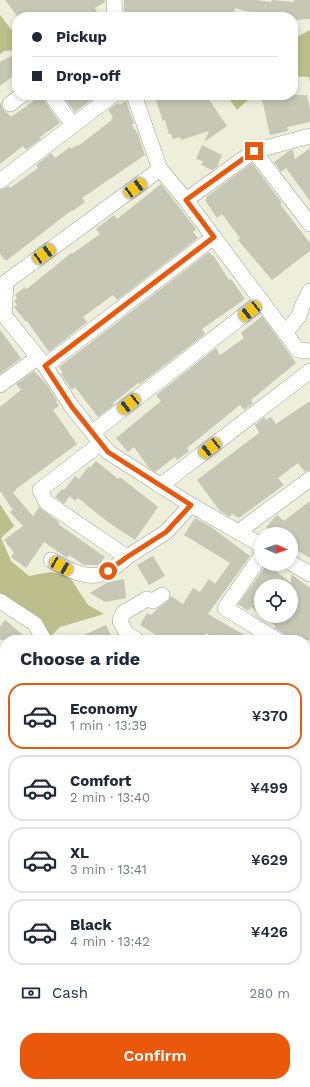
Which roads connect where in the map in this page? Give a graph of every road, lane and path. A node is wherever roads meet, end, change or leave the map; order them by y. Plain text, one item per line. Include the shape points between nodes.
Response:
1 (114, 0) edge
2 (115, 12) edge
3 (15, 100) edge
4 (55, 100) edge
5 (106, 100) edge
6 (136, 100) edge
7 (10, 104) dead end
8 (73, 125) junction
9 (310, 136) edge
10 (254, 151) junction
11 (160, 169) junction
12 (0, 181) edge
13 (186, 200) junction
14 (310, 224) edge
15 (214, 237) junction
16 (3, 278) edge
17 (310, 291) edge
18 (262, 302) junction
19 (285, 333) junction
20 (310, 351) edge
21 (42, 362) junction
22 (310, 371) edge
23 (0, 385) edge
24 (97, 438) junction
25 (310, 479) edge
26 (160, 486) junction
27 (191, 505) junction
28 (238, 532) junction
29 (254, 541) edge
30 (127, 557) junction
31 (51, 560) dead end
32 (254, 566) edge
33 (298, 566) edge
34 (310, 574) edge
35 (162, 595) dead end
36 (0, 601) edge
37 (41, 635) edge
38 (129, 635) edge
39 (269, 635) edge

1 - 2 street
3 - 7 street
4 - 8 street
5 - 8 street
6 - 11 street
8 - 12 street
9 - 10 street
10 - 13 street
10 - 14 street
11 - 13 street
11 - 16 street
13 - 15 street
15 - 18 street
15 - 21 street
16 - 21 street via 4,315
17 - 19 street via 299,316
18 - 19 street
18 - 24 street
19 - 20 street via 298,350
21 - 23 street
21 - 24 street via 72,407
22 - 26 street
24 - 26 street via 108,452
24 - 30 street via 40,490 46,502
25 - 28 street
26 - 27 street
27 - 28 street
27 - 30 street via 166,532
28 - 29 street
30 - 31 street via 97,576 71,571
32 - 39 street via 225,608
33 - 34 street
35 - 38 street via 153,601 147,600 123,614 120,621
36 - 37 street via 35,624

